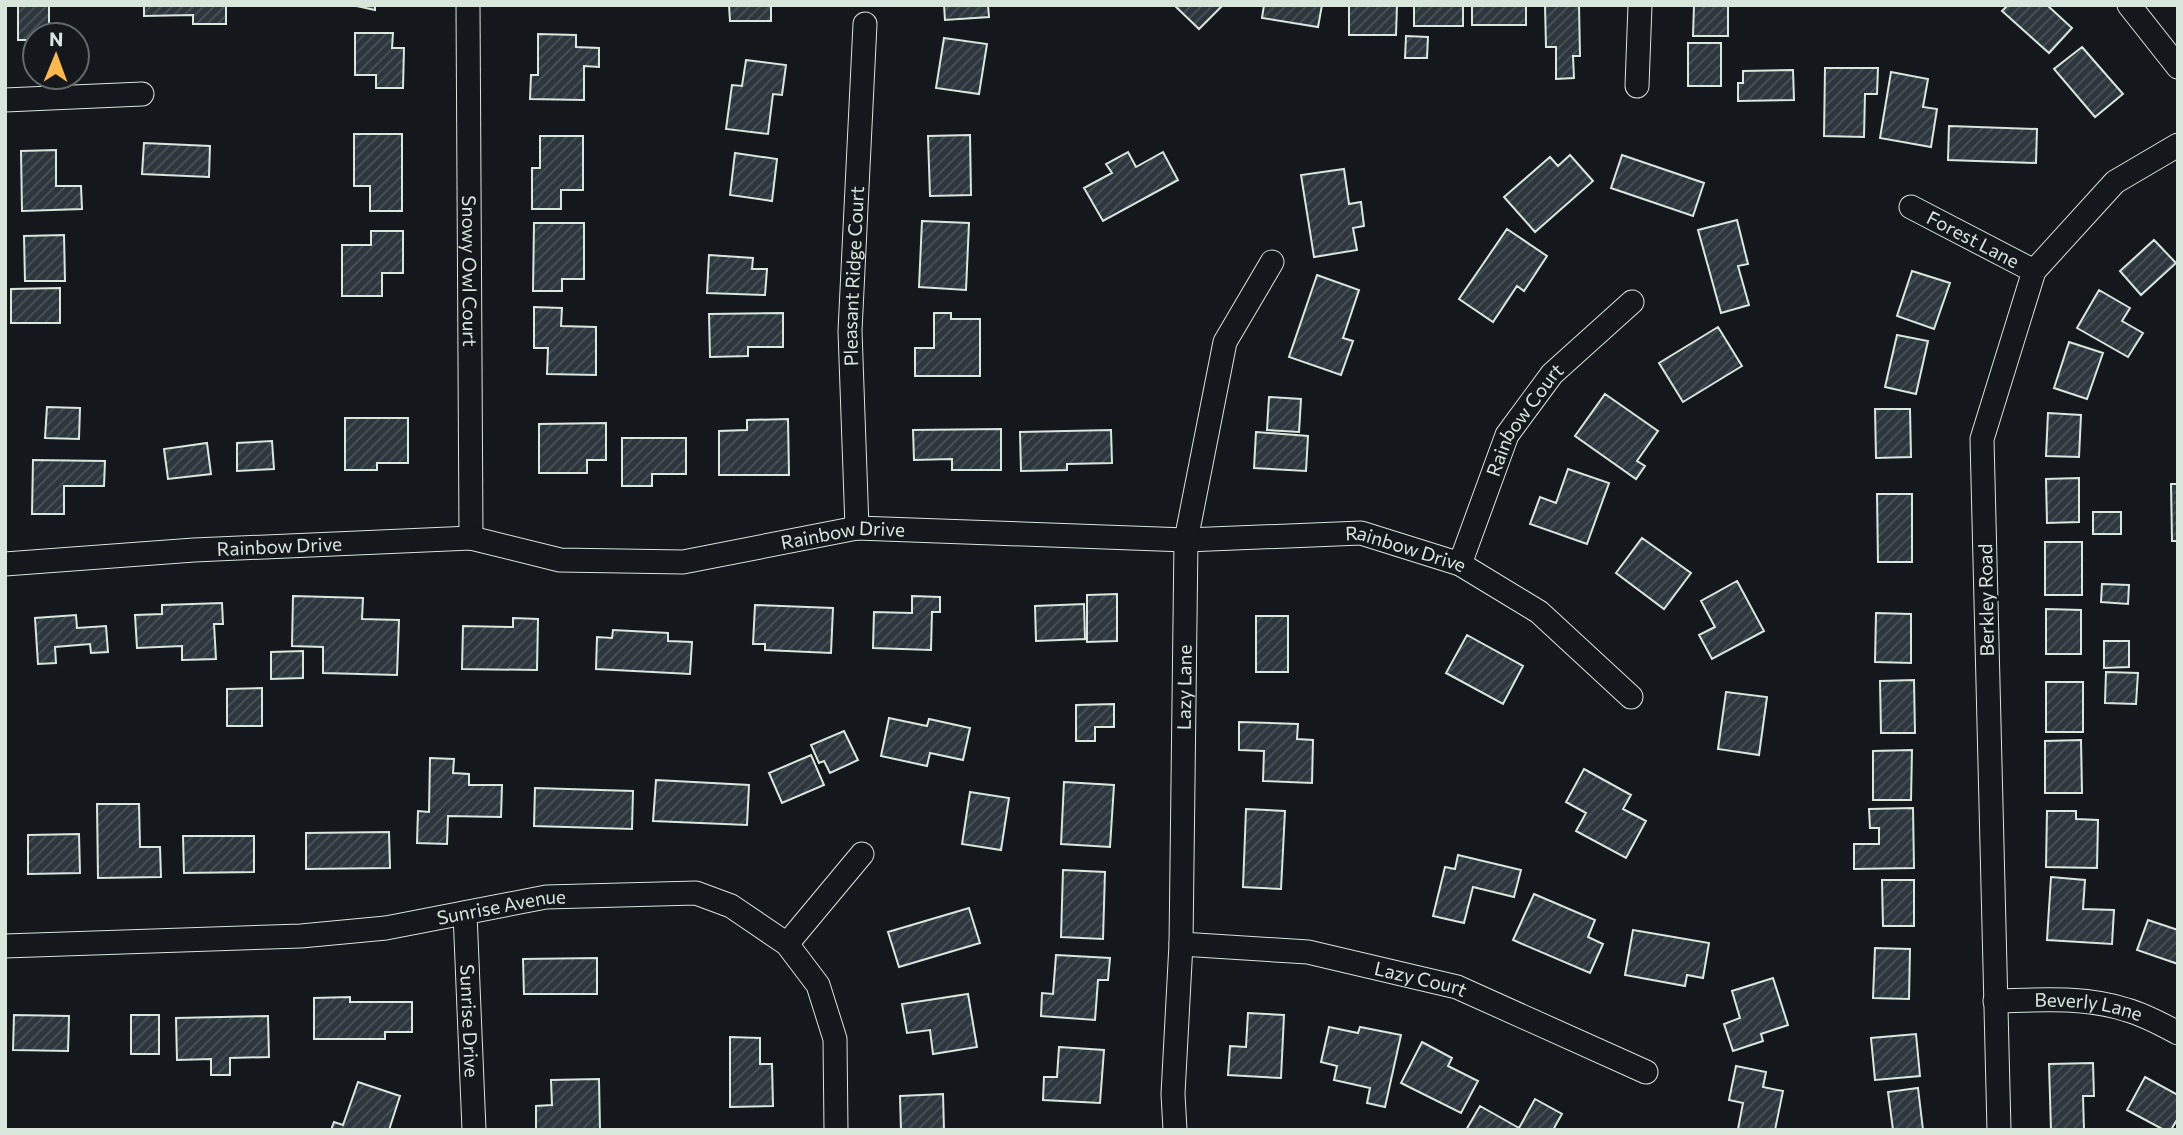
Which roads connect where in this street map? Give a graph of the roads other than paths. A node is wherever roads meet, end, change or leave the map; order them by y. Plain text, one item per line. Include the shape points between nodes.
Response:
1 (468, 5) edge
2 (1640, 5) edge
3 (2129, 5) edge
4 (865, 24) dead end
5 (2178, 67) edge
6 (1637, 86) dead end
7 (142, 94) dead end
8 (5, 100) edge
9 (2178, 145) edge
10 (1911, 207) dead end
11 (1272, 262) dead end
12 (2034, 271) junction
13 (1632, 302) dead end
14 (857, 528) junction
15 (471, 538) junction
16 (1186, 540) junction
17 (5, 564) edge
18 (1460, 565) junction
19 (1631, 698) dead end
20 (862, 854) dead end
21 (465, 913) junction
22 (787, 944) junction
23 (1181, 944) junction
24 (5, 946) edge
25 (1995, 1001) junction
26 (2178, 1033) edge
27 (1646, 1072) dead end
28 (474, 1130) edge
29 (836, 1130) edge
30 (1175, 1130) edge
31 (1998, 1130) edge

1 - 15 street, Snowy Owl Court
2 - 6 street
3 - 5 street
4 - 14 street, Pleasant Ridge Court via 850,331
7 - 8 street
9 - 12 street, Berkley Road via 2115,182
10 - 12 street, Forest Lane
11 - 16 street, Lazy Lane via 1225,342
12 - 25 street, Berkley Road via 1982,439
13 - 18 street, Rainbow Court via 1552,374 1507,435
14 - 15 street, Rainbow Drive via 683,562 560,560
14 - 16 street, Rainbow Drive
15 - 17 street, Rainbow Drive
16 - 18 street, Rainbow Drive via 1361,533
16 - 23 street, Lazy Lane
18 - 19 street, Rainbow Drive via 1539,612
20 - 22 street
21 - 22 street, Sunrise Avenue via 546,897 695,893 731,906
21 - 24 street, Sunrise Avenue via 386,928 301,936
21 - 28 street, Sunrise Drive
22 - 29 street, Sunrise Avenue via 818,985 835,1039
23 - 27 street, Lazy Court via 1308,952 1457,987
23 - 30 street, Lazy Lane
25 - 26 street, Beverly Lane via 2099,1003 2127,1009
25 - 31 street, Berkley Road

